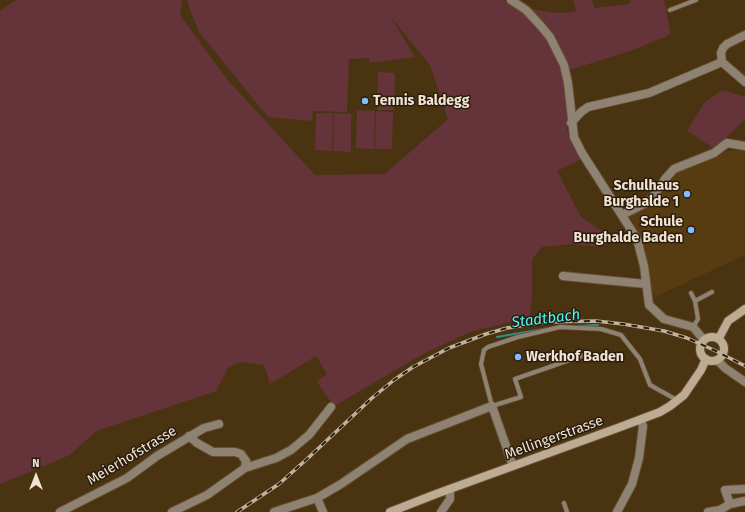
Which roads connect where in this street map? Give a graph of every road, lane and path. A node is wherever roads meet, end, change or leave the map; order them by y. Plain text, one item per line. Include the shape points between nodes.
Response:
1 (511, 0) edge
2 (696, 0) edge
3 (670, 10) dead end
4 (745, 35) edge
5 (722, 62) junction
6 (745, 82) edge
7 (572, 123) junction
8 (745, 146) edge
9 (622, 215) junction
10 (563, 276) dead end
11 (646, 284) junction
12 (712, 292) dead end
13 (691, 293) dead end
14 (695, 301) junction
15 (745, 309) edge
16 (693, 327) junction
17 (719, 338) junction
18 (704, 340) junction
19 (587, 354) dead end
20 (706, 360) junction
21 (717, 360) junction
22 (745, 382) edge
23 (678, 400) junction
24 (492, 406) junction
25 (331, 407) dead end
26 (640, 420) junction
27 (219, 424) dead end
28 (189, 436) junction
29 (513, 466) junction
30 (245, 468) junction
31 (450, 489) junction
32 (745, 489) edge
33 (317, 498) junction
34 (745, 500) edge
35 (564, 503) dead end
36 (730, 504) junction
37 (60, 512) edge
38 (172, 512) edge
39 (274, 512) edge
40 (323, 512) edge
41 (390, 512) edge
42 (442, 512) edge
43 (567, 512) edge
44 (617, 512) edge
45 (708, 512) edge

1 - 7 street via 526,10 540,25 558,53 566,72
2 - 3 lane
4 - 5 street via 723,48
5 - 6 street
5 - 7 street via 649,92 588,107
7 - 9 street via 576,142
8 - 9 street via 727,143 714,153 674,169 650,201
9 - 11 street via 637,238
10 - 11 street
11 - 16 street via 649,305 664,319
12 - 14 lane
13 - 14 lane
14 - 16 lane via 698,319
15 - 17 main road via 728,321
16 - 18 street
17 - 18 main road via 711,337
17 - 21 main road via 724,351
18 - 20 main road via 700,350
19 - 24 lane via 515,379 521,397
20 - 21 main road
20 - 23 main road, Mellingerstrasse
21 - 22 street
23 - 24 lane via 650,385 640,359 621,334 601,329 560,327 518,337 484,350 481,364
23 - 26 main road, Mellingerstrasse via 660,412
24 - 29 street
24 - 33 street via 407,439
25 - 30 street via 309,435 291,450
26 - 29 main road, Mellingerstrasse
26 - 44 street via 643,433 639,458 632,484
27 - 28 street, Meierhofstrasse
28 - 30 street via 214,452 241,454 246,461
28 - 37 street, Meierhofstrasse via 127,478
29 - 31 main road, Mellingerstrasse
30 - 38 street via 207,495
31 - 41 main road, Mellingerstrasse
31 - 42 street via 450,499
32 - 36 street via 725,490
33 - 39 street
33 - 40 street
34 - 36 street
35 - 43 lane
36 - 45 street via 720,510

